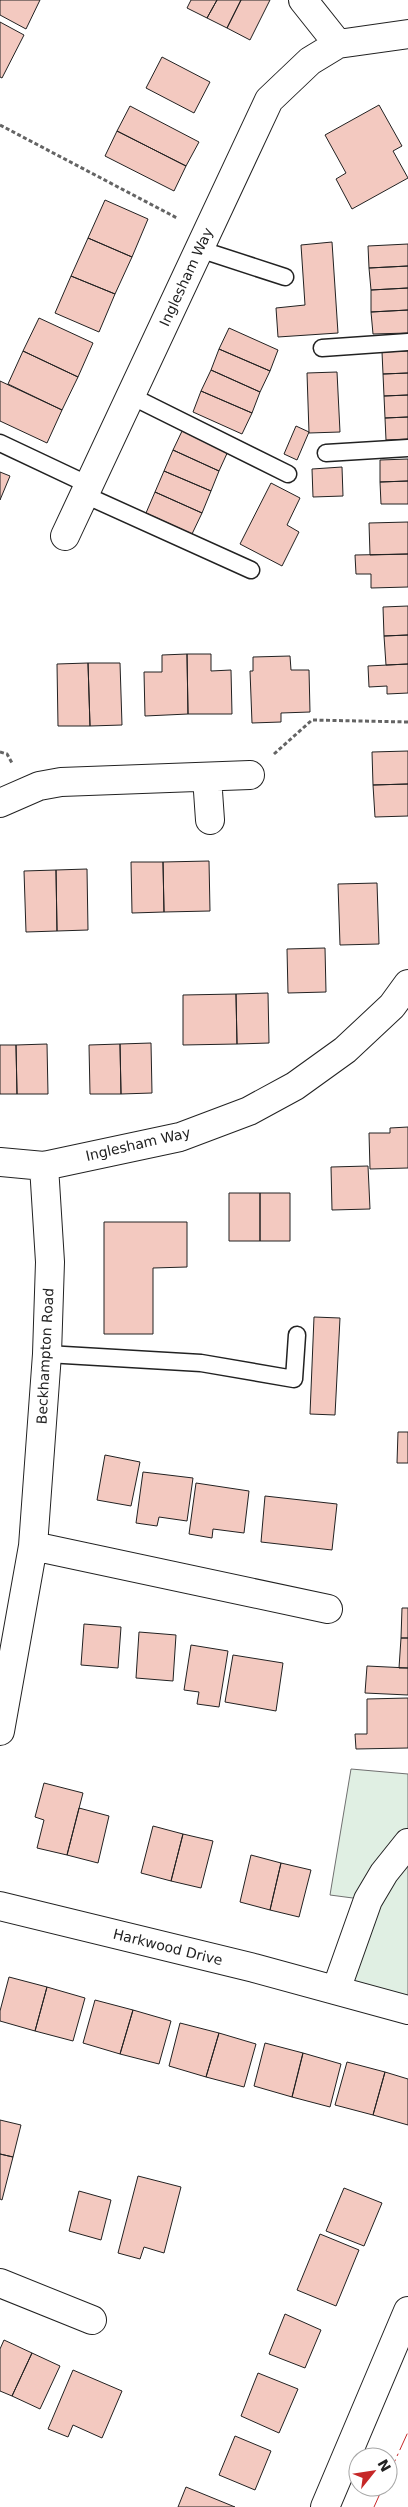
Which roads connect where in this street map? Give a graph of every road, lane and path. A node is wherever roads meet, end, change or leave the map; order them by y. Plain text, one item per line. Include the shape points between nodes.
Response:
1 (303, 0) edge
2 (408, 34) edge
3 (338, 44) junction
4 (0, 125) edge
5 (203, 241) junction
6 (285, 277) dead end
7 (408, 342) edge
8 (322, 348) dead end
9 (131, 396) junction
10 (0, 443) edge
11 (408, 448) edge
12 (326, 454) dead end
13 (288, 474) dead end
14 (87, 490) junction
15 (66, 536) dead end
16 (251, 570) dead end
17 (408, 722) edge
18 (250, 775) joint
19 (207, 776) junction
20 (0, 803) edge
21 (210, 820) dead end
22 (408, 984) edge
23 (0, 1162) edge
24 (44, 1166) junction
25 (298, 1335) dead end
26 (47, 1354) junction
27 (33, 1546) junction
28 (328, 1609) dead end
29 (2, 1717) edge
30 (408, 1843) edge
31 (0, 1906) edge
32 (336, 1990) junction
33 (408, 2010) edge
34 (0, 2283) edge
35 (408, 2311) edge
36 (92, 2320) dead end
37 (325, 2507) edge

1 - 3 street
2 - 3 street, Inglesham Way
3 - 5 street, Inglesham Way via 310,61 269,100
4 - 5 path
5 - 6 lane
5 - 9 street, Inglesham Way
7 - 8 lane
9 - 13 lane
9 - 14 street, Inglesham Way
10 - 14 lane
11 - 12 lane
14 - 15 street, Inglesham Way
14 - 16 lane
17 - 18 path via 312,720
18 - 19 street
19 - 20 street via 61,782 39,786
19 - 21 street
22 - 24 street, Inglesham Way via 392,1006 345,1050 295,1086 249,1111 180,1137
23 - 24 street, Inglesham Way
24 - 26 street, Beckhampton Road via 50,1262
25 - 26 lane via 294,1379 201,1364
26 - 27 street, Beckhampton Road
27 - 28 street
27 - 29 street, Beckhampton Road
30 - 32 street via 368,1900
31 - 32 street, Harkwood Drive
32 - 33 street, Harkwood Drive
34 - 36 street
35 - 37 street

